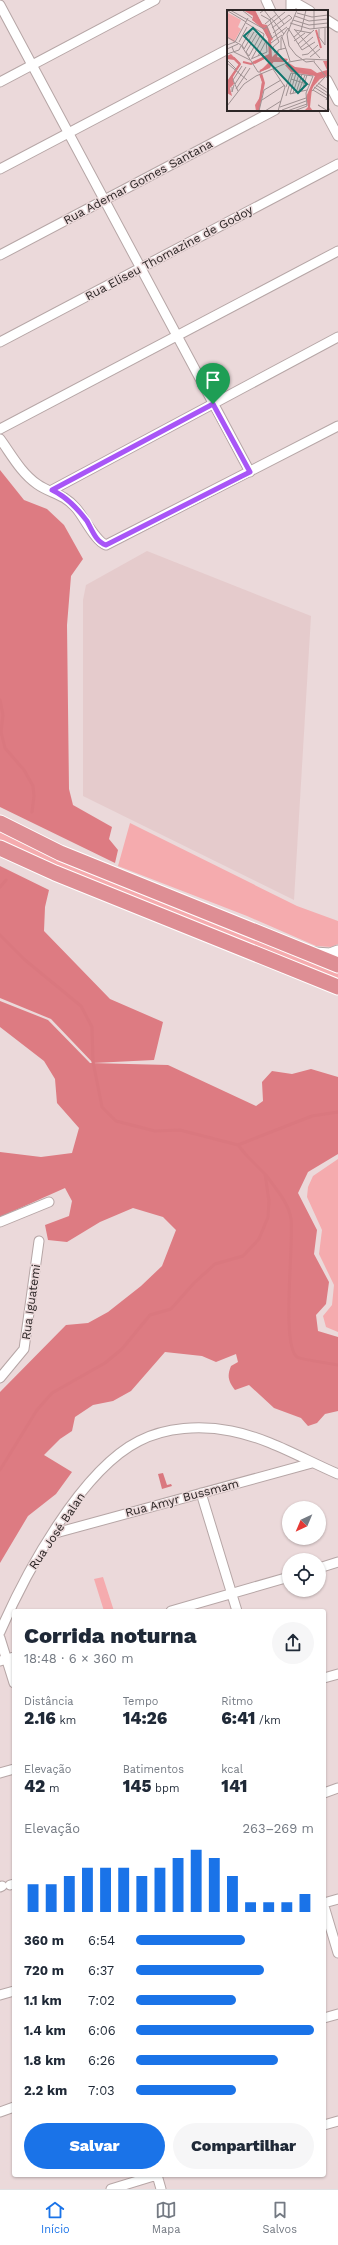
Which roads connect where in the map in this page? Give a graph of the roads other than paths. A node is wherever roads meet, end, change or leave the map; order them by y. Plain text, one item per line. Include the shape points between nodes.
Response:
1 (155, 0) edge
2 (266, 0) edge
3 (291, 0) edge
4 (0, 5) edge
5 (271, 10) edge
6 (308, 10) edge
7 (328, 21) edge
8 (338, 27) edge
9 (227, 50) edge
10 (32, 66) junction
11 (338, 79) edge
12 (0, 82) edge
13 (328, 83) edge
14 (338, 101) edge
15 (273, 111) edge
16 (325, 111) edge
17 (68, 134) junction
18 (338, 136) edge
19 (338, 164) edge
20 (0, 169) edge
21 (104, 200) junction
22 (338, 251) edge
23 (0, 255) edge
24 (141, 268) junction
25 (177, 336) junction
26 (338, 337) edge
27 (0, 342) edge
28 (213, 404) junction
29 (338, 426) edge
30 (0, 430) edge
31 (0, 439) edge
32 (250, 472) junction
33 (52, 490) junction
34 (0, 823) edge
35 (0, 848) edge
36 (301, 950) junction
37 (338, 951) edge
38 (338, 965) edge
39 (338, 987) edge
40 (50, 1202) dead end
41 (0, 1222) edge
42 (39, 1241) dead end
43 (0, 1378) edge
44 (312, 1462) junction
45 (338, 1474) edge
46 (202, 1493) junction
47 (52, 1534) junction
48 (338, 1562) edge
49 (326, 1566) edge
50 (282, 1579) edge
51 (231, 1593) junction
52 (178, 1609) edge
53 (236, 1609) edge
54 (0, 1632) edge
55 (0, 1638) edge
56 (7, 1659) edge
57 (338, 1674) edge
58 (12, 1676) edge
59 (326, 1677) edge
60 (12, 1770) edge
61 (0, 1774) edge
62 (338, 1788) edge
63 (326, 1792) edge
64 (338, 1899) edge
65 (326, 1903) edge
66 (326, 1911) edge
67 (338, 1953) edge
68 (12, 1992) edge
69 (0, 1995) edge
70 (338, 2014) edge
71 (326, 2017) edge
72 (12, 2108) edge
73 (0, 2112) edge
74 (338, 2121) edge
75 (326, 2124) edge
76 (150, 2177) edge
77 (158, 2177) edge
78 (111, 2189) edge
79 (161, 2189) edge

1 - 10 street
2 - 5 street
3 - 6 street
4 - 10 street
7 - 8 street
9 - 17 street
10 - 12 street
10 - 17 street
11 - 13 street
13 - 14 street
15 - 21 street, Rua Ademar Gomes Santana
16 - 18 street
17 - 20 street
17 - 21 street
19 - 24 street, Rua Eliseu Thomazine de Godoy
21 - 23 street, Rua Ademar Gomes Santana
21 - 24 street
22 - 25 street
24 - 25 street
24 - 27 street, Rua Eliseu Thomazine de Godoy
25 - 28 street
25 - 30 street
26 - 28 street
28 - 32 street
28 - 33 street
29 - 32 street
31 - 33 street via 28,477 37,485
32 - 33 street via 113,544 106,545 102,544 70,502
34 - 36 highway via 60,853
35 - 39 highway via 55,873
36 - 37 street via 321,954
36 - 38 highway
40 - 41 street
42 - 43 street, Rua Iguatemi via 24,1349
44 - 45 street, Rua José Balan
44 - 46 street, Rua Amyr Bussmam
44 - 47 street, Rua José Balan via 250,1435 230,1431 203,1428 155,1434 126,1449 109,1463 88,1485
46 - 47 street, Rua Amyr Bussmam
46 - 51 street
47 - 54 street, Rua José Balan via 17,1593
48 - 49 street
50 - 51 street
51 - 52 street
51 - 53 street
55 - 56 street
56 - 58 street
57 - 59 street
60 - 61 street
62 - 63 street
64 - 65 street
66 - 67 street
68 - 69 street
70 - 71 street
72 - 73 street
74 - 75 street
76 - 78 street
77 - 79 street

